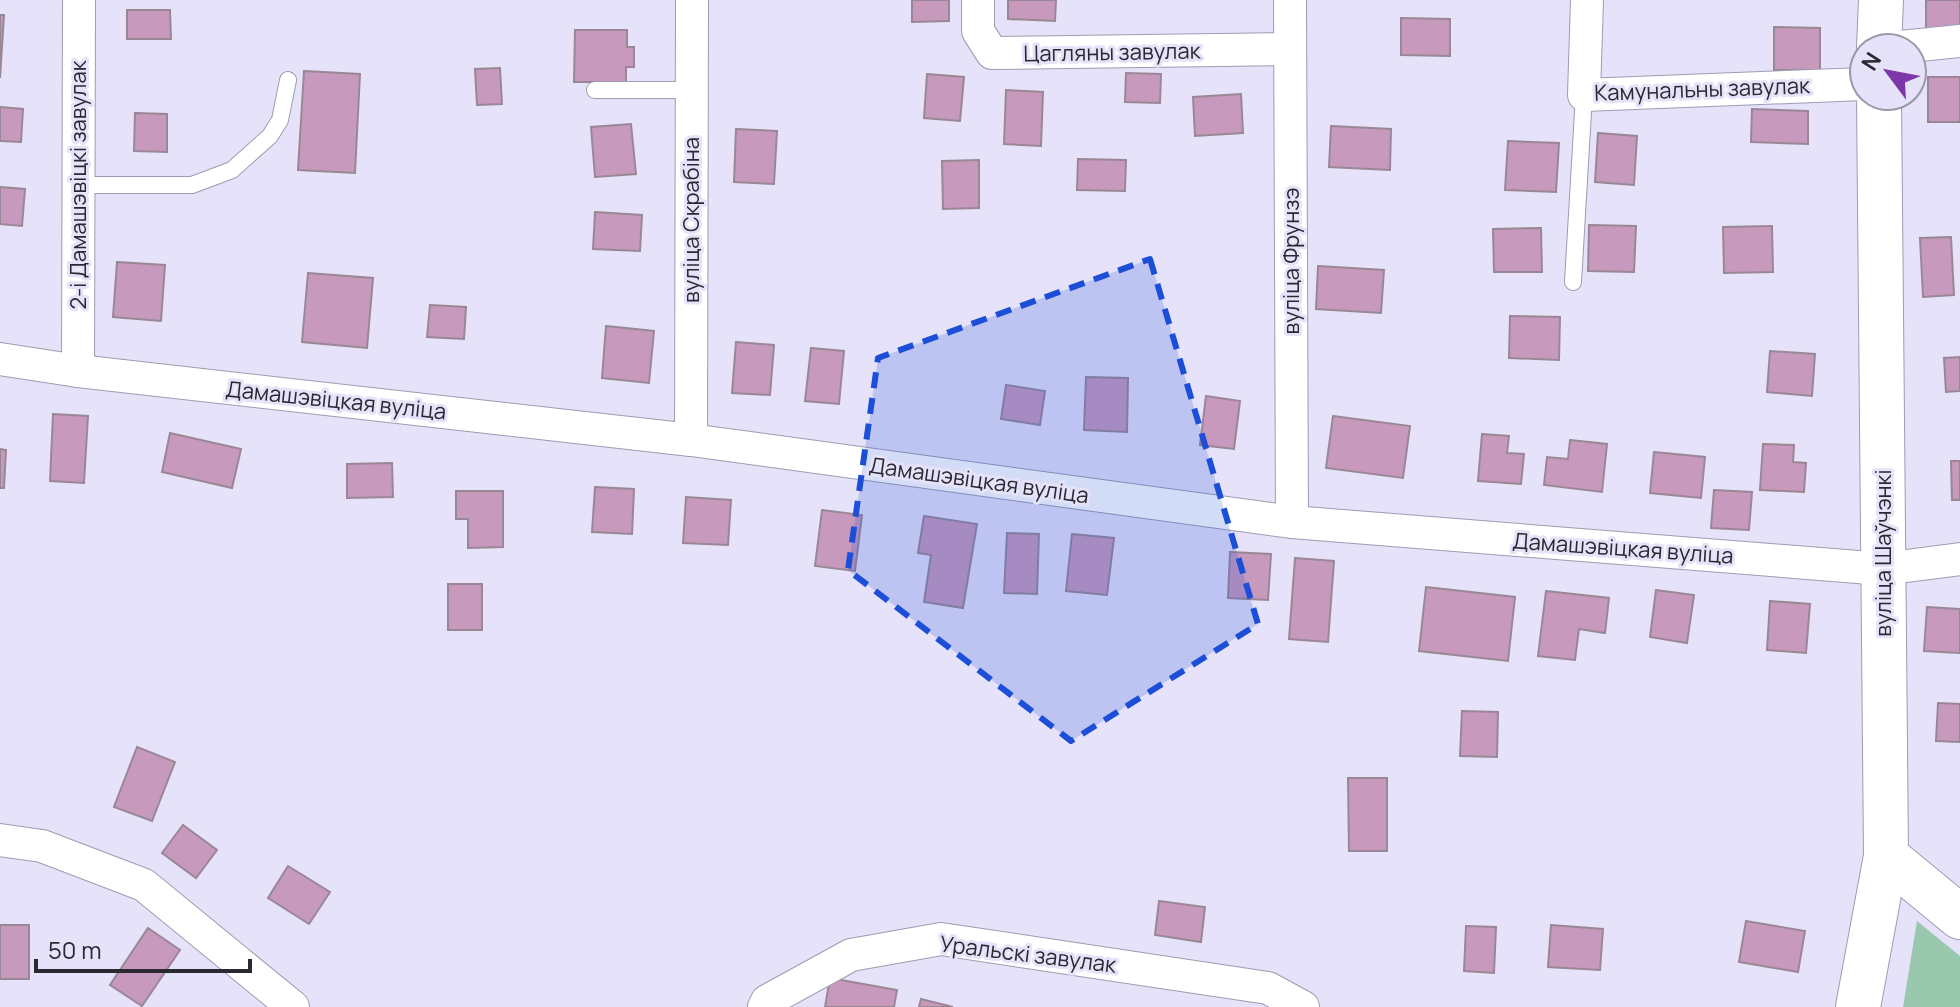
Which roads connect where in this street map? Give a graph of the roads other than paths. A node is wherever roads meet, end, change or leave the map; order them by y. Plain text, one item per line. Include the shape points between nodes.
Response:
1 (79, 0) edge
2 (692, 0) edge
3 (978, 0) edge
4 (1290, 0) edge
5 (1587, 0) edge
6 (1881, 0) edge
7 (1880, 32) edge
8 (1960, 41) edge
9 (1928, 44) edge
10 (1290, 49) junction
11 (288, 80) dead end
12 (1848, 85) edge
13 (595, 90) dead end
14 (692, 90) junction
15 (1584, 95) junction
16 (1879, 112) edge
17 (78, 185) junction
18 (1573, 282) dead end
19 (0, 359) edge
20 (78, 371) junction
21 (691, 440) junction
22 (1292, 522) junction
23 (1960, 559) edge
24 (1883, 569) junction
25 (0, 840) edge
26 (1886, 856) junction
27 (1960, 917) edge
28 (293, 1007) edge
29 (764, 1007) edge
30 (1303, 1007) edge
31 (1858, 1007) edge

1 - 17 street, 2-і Дамашэвіцкі завулак
2 - 14 street, вуліца Скрабіна
3 - 10 street, Цагляны завулак via 978,31 992,53
4 - 10 street, вуліца Фрунзэ
5 - 15 street, Камунальны завулак
6 - 7 main road
8 - 9 street
10 - 22 street, вуліца Фрунзэ
11 - 17 lane via 280,120 232,170 192,185
12 - 15 street, Камунальны завулак
13 - 14 lane
14 - 21 street, вуліца Скрабіна
15 - 18 lane
16 - 24 main road, вуліца Шаўчэнкі
17 - 20 street, 2-і Дамашэвіцкі завулак
19 - 20 street, Дамашэвіцкая вуліца
20 - 21 street, Дамашэвіцкая вуліца
21 - 22 street, Дамашэвіцкая вуліца
22 - 24 street, Дамашэвіцкая вуліца
23 - 24 street, Дамашэвіцкая вуліца
24 - 26 main road, вуліца Шаўчэнкі
25 - 28 street via 42,846 144,885
26 - 27 main road
26 - 31 main road, вуліца Шаўчэнкі
29 - 30 street, Уральскі завулак via 851,955 941,939 1268,988

